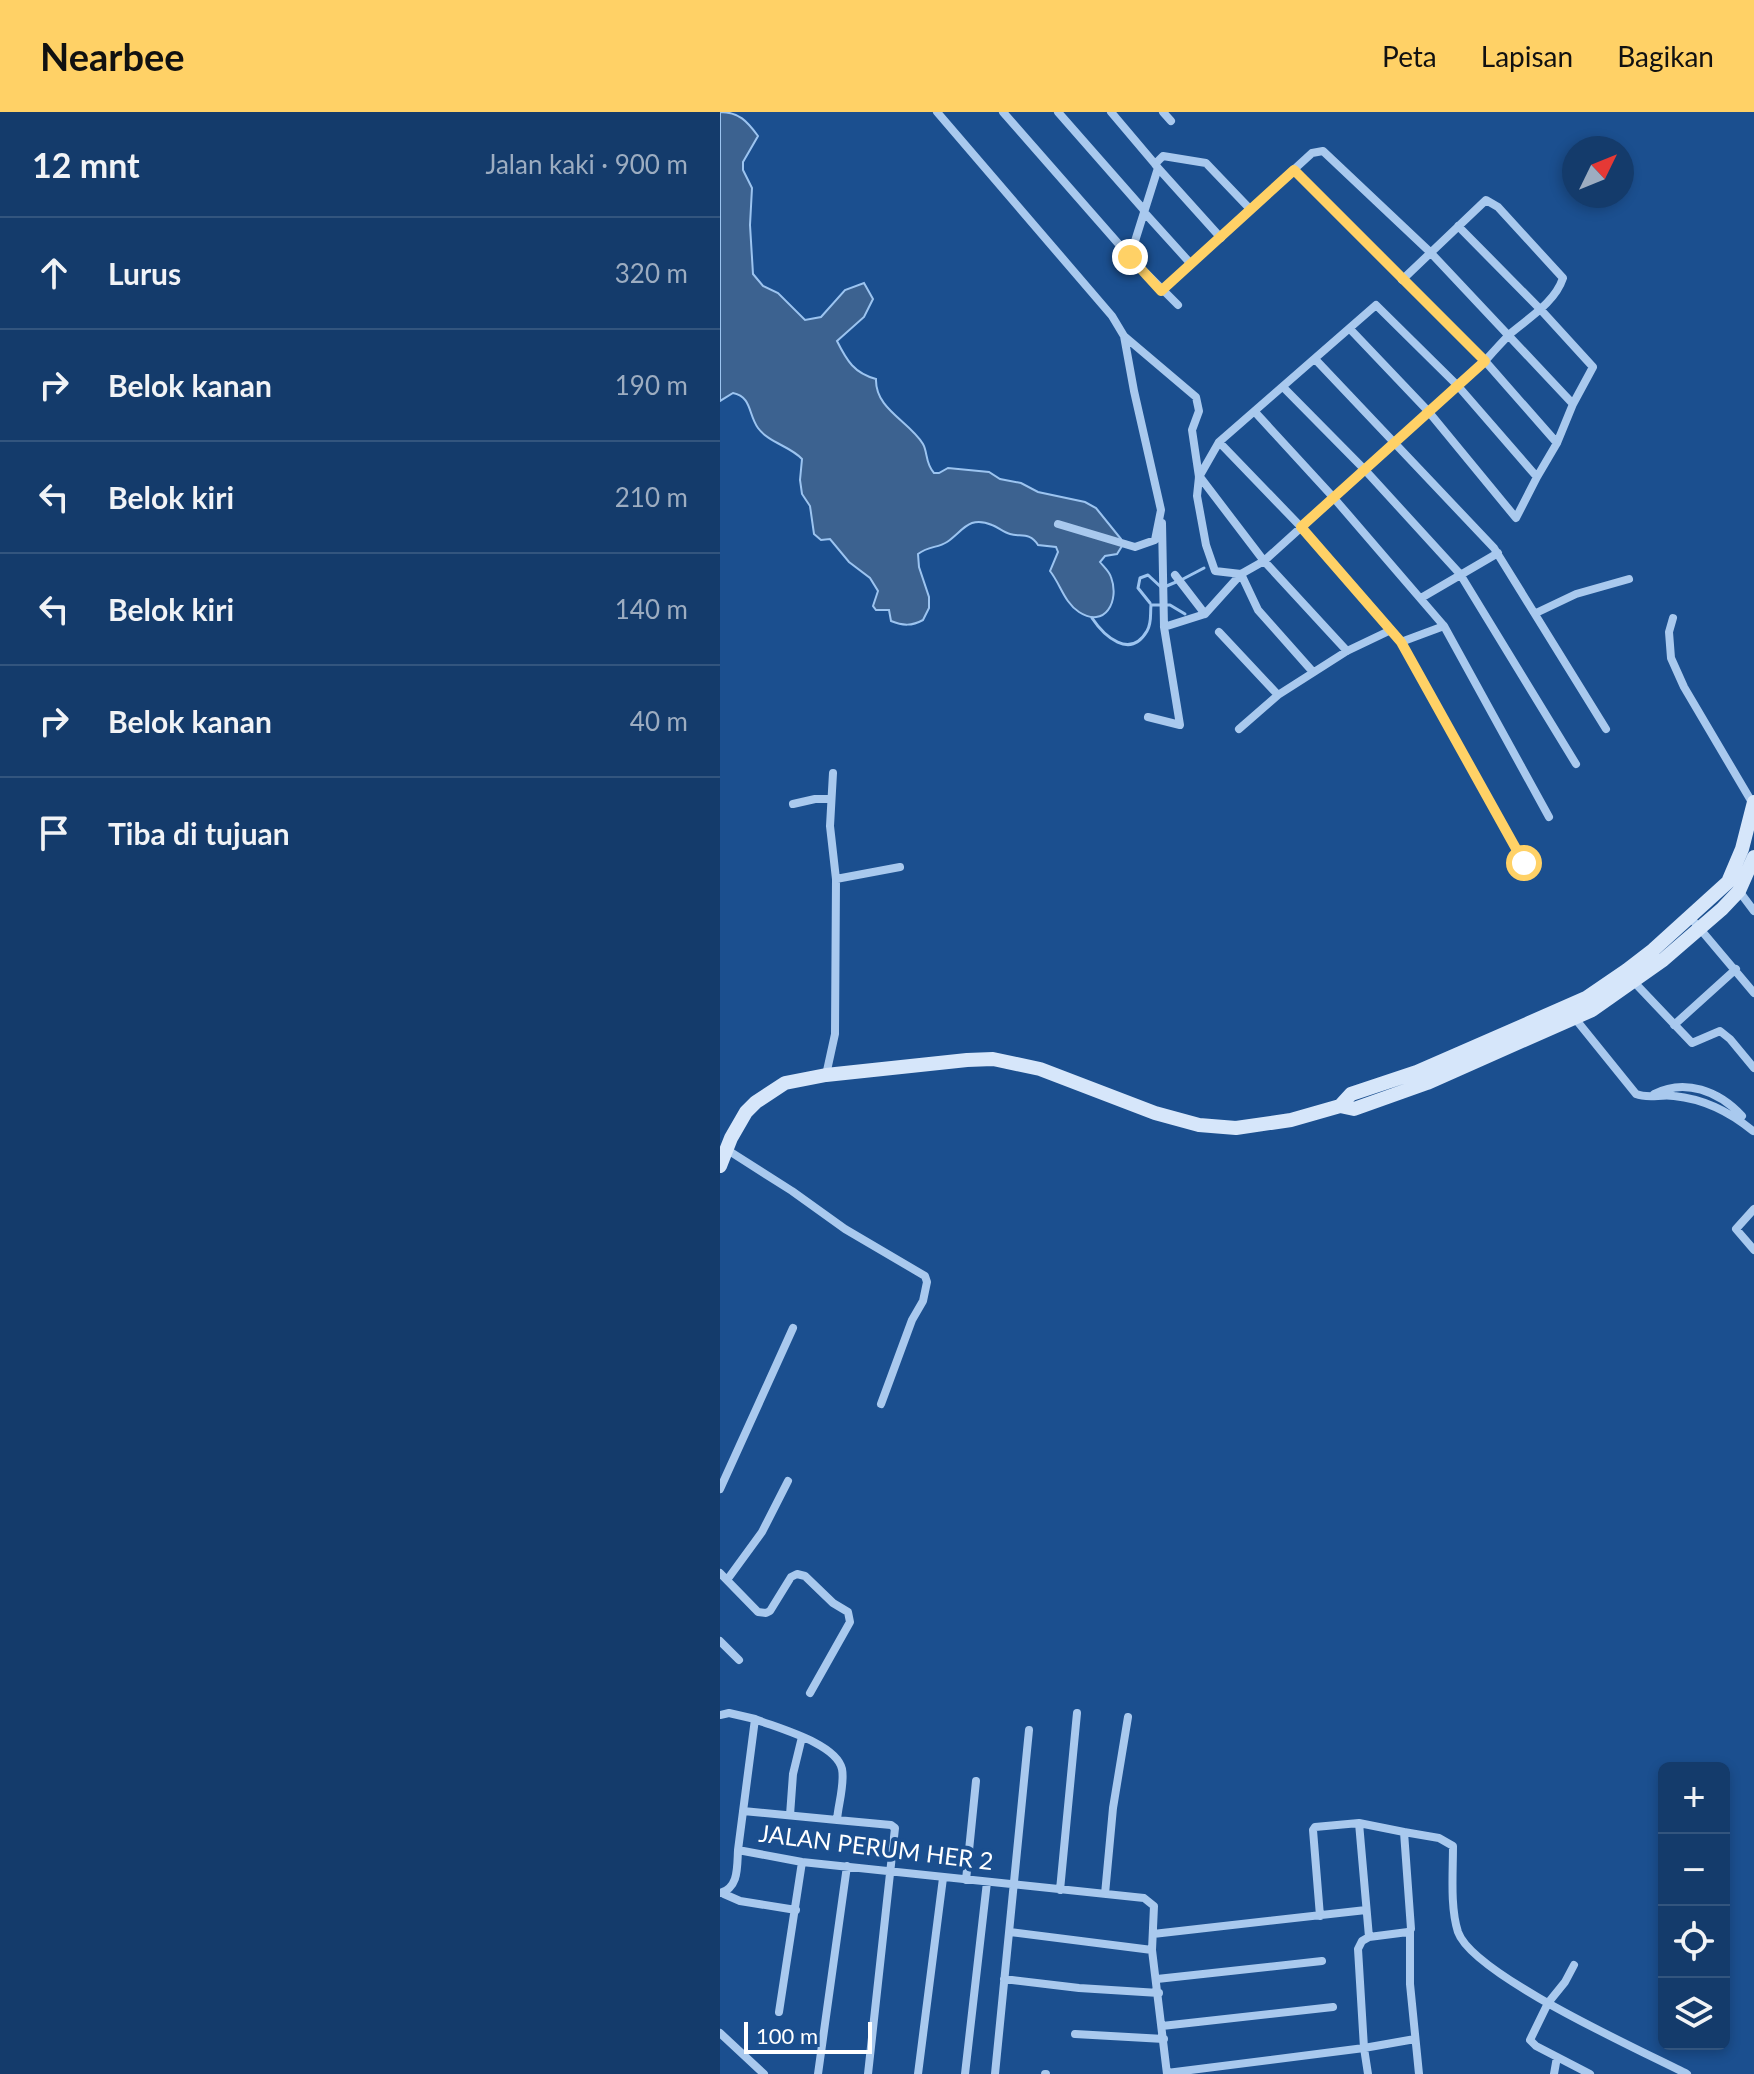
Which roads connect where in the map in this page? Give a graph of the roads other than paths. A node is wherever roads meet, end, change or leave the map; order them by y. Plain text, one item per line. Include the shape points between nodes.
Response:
1 (937, 112) edge
2 (1003, 112) edge
3 (1058, 112) edge
4 (1111, 112) edge
5 (1163, 112) edge
6 (1172, 112) edge
7 (1157, 166) junction
8 (1294, 170) junction
9 (1250, 209) junction
10 (1144, 211) junction
11 (1458, 226) junction
12 (1221, 238) junction
13 (1430, 252) junction
14 (1130, 257) junction
15 (1191, 264) junction
16 (1402, 280) junction
17 (1161, 291) junction
18 (1178, 305) dead end
19 (1541, 310) junction
20 (1350, 329) junction
21 (1124, 336) junction
22 (1509, 336) junction
23 (1315, 359) junction
24 (1485, 361) junction
25 (1458, 386) junction
26 (1283, 387) junction
27 (1573, 404) junction
28 (1428, 411) junction
29 (1255, 412) junction
30 (1219, 442) junction
31 (1395, 443) junction
32 (1557, 443) junction
33 (1365, 470) junction
34 (1199, 477) junction
35 (1537, 477) junction
36 (1333, 497) junction
37 (1161, 510) junction
38 (1058, 524) dead end
39 (1301, 527) junction
40 (1498, 553) junction
41 (1264, 561) junction
42 (1241, 574) junction
43 (1460, 574) junction
44 (1175, 575) dead end
45 (1629, 579) dead end
46 (1421, 598) junction
47 (1536, 613) junction
48 (1205, 614) junction
49 (1673, 618) dead end
50 (1165, 623) junction
51 (1444, 626) junction
52 (1391, 630) junction
53 (1219, 632) dead end
54 (1401, 642) junction
55 (1347, 651) junction
56 (1313, 672) junction
57 (1278, 695) junction
58 (1148, 717) dead end
59 (1239, 729) dead end
60 (1606, 729) dead end
61 (1576, 764) dead end
62 (833, 773) dead end
63 (831, 799) junction
64 (1754, 803) edge
65 (793, 804) dead end
66 (1549, 817) dead end
67 (1524, 863) dead end
68 (900, 867) dead end
69 (1748, 867) edge
70 (836, 879) junction
71 (1739, 891) junction
72 (1754, 911) edge
73 (1695, 922) junction
74 (1736, 969) junction
75 (1634, 982) junction
76 (1754, 993) edge
77 (1570, 1012) junction
78 (1674, 1025) junction
79 (1754, 1068) edge
80 (826, 1075) junction
81 (1753, 1132) edge
82 (726, 1149) junction
83 (720, 1166) edge
84 (1754, 1209) edge
85 (1754, 1250) edge
86 (793, 1328) dead end
87 (881, 1404) dead end
88 (788, 1481) dead end
89 (720, 1489) edge
90 (724, 1577) edge
91 (720, 1641) edge
92 (739, 1660) dead end
93 (810, 1693) dead end
94 (1077, 1713) dead end
95 (720, 1715) edge
96 (1128, 1717) dead end
97 (755, 1719) junction
98 (1029, 1730) dead end
99 (802, 1737) junction
100 (976, 1781) dead end
101 (743, 1811) junction
102 (790, 1815) junction
103 (837, 1820) junction
104 (1359, 1823) junction
105 (1404, 1832) junction
106 (738, 1850) junction
107 (802, 1862) junction
108 (847, 1866) junction
109 (892, 1871) junction
110 (943, 1878) junction
111 (966, 1880) junction
112 (987, 1882) junction
113 (1014, 1885) junction
114 (1060, 1890) junction
115 (722, 1893) edge
116 (1105, 1894) junction
117 (796, 1910) junction
118 (1366, 1910) junction
119 (1320, 1916) junction
120 (1410, 1931) junction
121 (1010, 1932) junction
122 (1153, 1934) junction
123 (1369, 1937) junction
124 (1152, 1950) junction
125 (1322, 1961) dead end
126 (1574, 1965) dead end
127 (1004, 1979) junction
128 (1157, 1979) junction
129 (1159, 1993) junction
130 (1548, 2003) junction
131 (1333, 2007) dead end
132 (779, 2012) dead end
133 (1162, 2026) junction
134 (720, 2033) edge
135 (1075, 2034) dead end
136 (1164, 2039) junction
137 (1415, 2039) junction
138 (1364, 2048) junction
139 (1557, 2057) junction
140 (764, 2074) edge
141 (818, 2074) edge
142 (868, 2074) edge
143 (918, 2074) edge
144 (965, 2074) edge
145 (995, 2074) edge
146 (1167, 2074) edge
147 (1368, 2074) edge
148 (1419, 2074) edge
149 (1554, 2074) edge
150 (1590, 2074) edge
151 (1687, 2074) edge

1 - 21 street
2 - 14 street
3 - 10 street
4 - 7 street
5 - 6 street via 1171,121
7 - 9 street via 1163,156 1206,163
7 - 10 street
7 - 12 street
8 - 9 street
8 - 13 street via 1312,153 1323,151
8 - 16 street
9 - 12 street
10 - 14 street
10 - 15 street
11 - 13 street
11 - 19 street
11 - 19 street via 1486,200 1498,207 1563,278
12 - 15 street
13 - 16 street
13 - 22 street
14 - 17 street
15 - 17 street
16 - 24 street
17 - 18 street
19 - 22 street
19 - 27 street via 1593,367
20 - 23 street
20 - 25 street via 1376,305
20 - 28 street
21 - 34 street via 1196,397 1199,411 1192,430
21 - 37 street
22 - 24 street
22 - 27 street
23 - 26 street
23 - 31 street
24 - 25 street
24 - 32 street
25 - 28 street
25 - 35 street
26 - 29 street
26 - 33 street
27 - 32 street
28 - 31 street
28 - 35 street via 1516,518
29 - 30 street
29 - 36 street
30 - 34 street
30 - 39 street
31 - 33 street
31 - 40 street
32 - 35 street
33 - 36 street
33 - 43 street
34 - 41 street
34 - 42 street via 1197,496 1215,571
36 - 39 street
36 - 46 street
37 - 38 street via 1155,540 1135,547
37 - 50 street
39 - 41 street
39 - 52 street
40 - 43 street
40 - 47 street
41 - 42 street
41 - 55 street
42 - 48 street
42 - 56 street via 1258,610
43 - 46 street
43 - 61 street
44 - 48 street
45 - 47 street via 1576,594
46 - 51 street
47 - 60 street
48 - 50 street
49 - 64 street via 1671,658
50 - 58 street via 1180,725
51 - 54 street
51 - 66 street
52 - 54 street
52 - 55 street
53 - 57 street
54 - 67 street
55 - 56 street
56 - 57 street
57 - 59 street
62 - 63 street
63 - 65 street
63 - 70 street
64 - 69 street
68 - 70 street
69 - 71 street
69 - 73 street
70 - 80 street via 835,1034
71 - 72 street
71 - 73 street
73 - 74 street
73 - 75 street
73 - 77 street
74 - 76 street
74 - 78 street
75 - 77 street via 1592,1010
75 - 78 street
77 - 80 street via 1351,1094 1340,1106 1236,1128 1168,1117 1040,1069 993,1059
77 - 81 street via 1631,1090 1642,1097 1673,1085 1699,1089 1735,1109
78 - 79 street via 1692,1043 1720,1031
80 - 82 street via 785,1083 756,1102
82 - 83 street
82 - 87 street via 925,1276 923,1301
84 - 85 street via 1736,1229
86 - 89 street
88 - 90 street via 762,1532
90 - 93 street via 758,1612 766,1613 797,1574 848,1612 850,1622
91 - 92 street
94 - 114 street
95 - 97 street
96 - 116 street
97 - 99 street
97 - 101 street
98 - 113 street
99 - 102 street
99 - 103 street via 821,1745 842,1770
100 - 111 street
101 - 102 street
101 - 106 street
102 - 103 street
103 - 109 street via 895,1828
104 - 105 street
104 - 118 street
104 - 119 street via 1313,1830
105 - 120 street
105 - 130 street via 1453,1846 1460,1936 1491,1967
106 - 107 street, JALAN PERUM HER 2
106 - 115 street, JALAN PERUM HER 2 via 736,1879
107 - 108 street, JALAN PERUM HER 2
107 - 117 street
108 - 109 street, JALAN PERUM HER 2
108 - 141 street
109 - 110 street, JALAN PERUM HER 2
109 - 142 street
110 - 111 street, JALAN PERUM HER 2
110 - 143 street
111 - 112 street, JALAN PERUM HER 2
112 - 113 street, JALAN PERUM HER 2
112 - 144 street
113 - 114 street, JALAN PERUM HER 2
113 - 121 street
114 - 116 street, JALAN PERUM HER 2
115 - 117 street
116 - 122 street, JALAN PERUM HER 2 via 1144,1898 1154,1906
117 - 132 street
118 - 119 street
118 - 123 street
119 - 122 street
120 - 123 street
120 - 137 street
121 - 124 street
121 - 127 street
122 - 124 street
123 - 138 street via 1358,1949
124 - 128 street
125 - 128 street
126 - 130 street
127 - 129 street
127 - 145 street
128 - 129 street
129 - 133 street
130 - 139 street via 1530,2040
130 - 151 street
131 - 133 street
133 - 136 street
134 - 140 street
135 - 136 street
136 - 146 street
137 - 138 street
137 - 148 street
138 - 146 street
138 - 147 street
139 - 149 street
139 - 150 street

